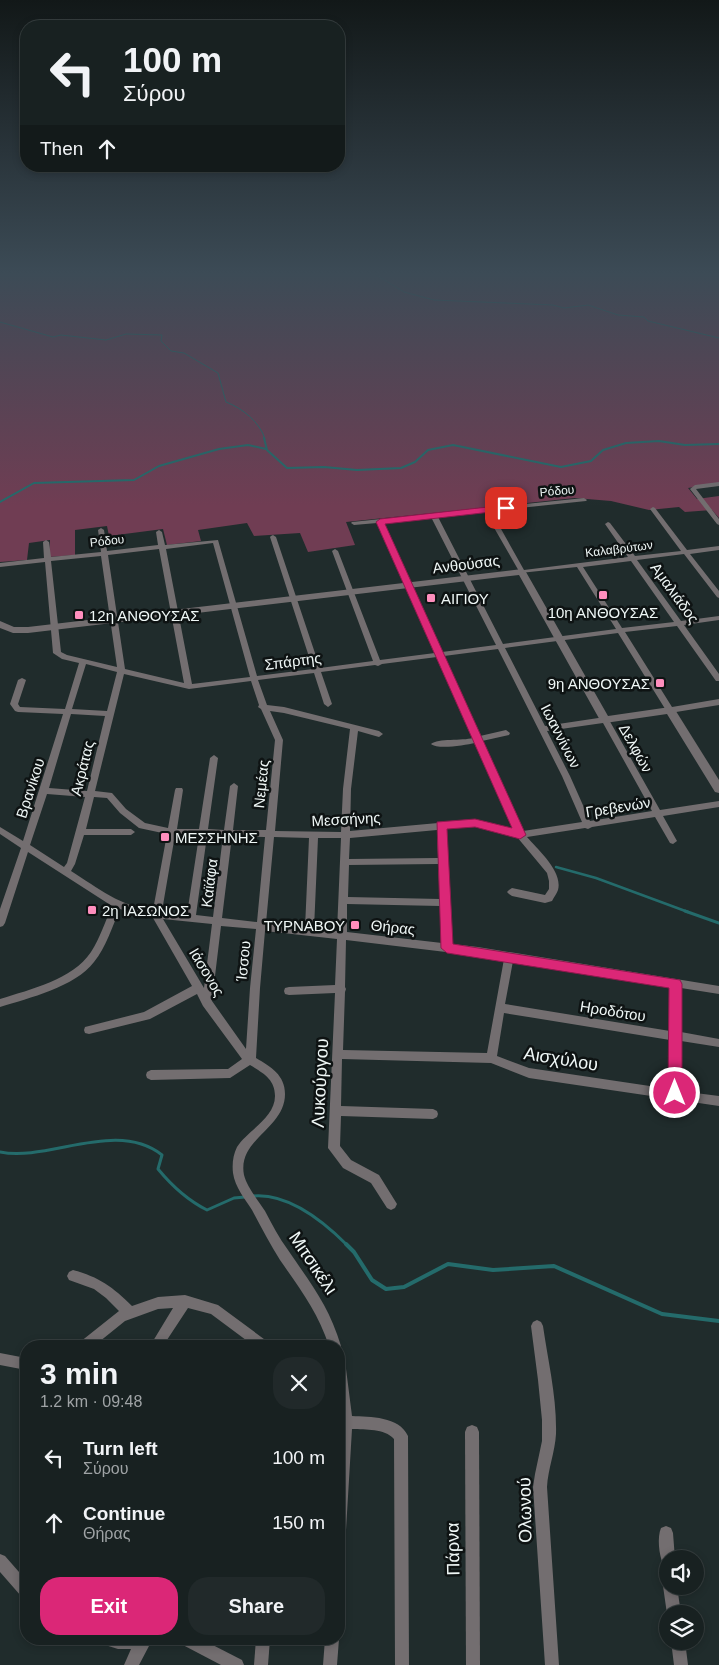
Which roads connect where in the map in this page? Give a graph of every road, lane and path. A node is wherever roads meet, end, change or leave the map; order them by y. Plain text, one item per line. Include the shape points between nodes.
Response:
1 (719, 484) edge
2 (584, 500) dead end
3 (653, 509) dead end
4 (487, 510) junction
5 (434, 516) junction
6 (380, 522) junction
7 (354, 523) dead end
8 (608, 524) dead end
9 (719, 524) edge
10 (101, 530) dead end
11 (159, 532) dead end
12 (273, 537) dead end
13 (46, 542) dead end
14 (162, 547) junction
15 (719, 548) edge
16 (335, 551) dead end
17 (105, 552) junction
18 (686, 552) junction
19 (632, 558) junction
20 (48, 559) junction
21 (0, 565) edge
22 (579, 565) junction
23 (522, 572) junction
24 (465, 579) junction
25 (409, 586) junction
26 (352, 593) junction
27 (719, 596) edge
28 (294, 600) junction
29 (234, 607) junction
30 (175, 614) junction
31 (719, 618) edge
32 (115, 620) junction
33 (680, 623) junction
34 (0, 624) edge
35 (55, 627) junction
36 (621, 631) junction
37 (561, 640) junction
38 (500, 648) junction
39 (440, 656) junction
40 (83, 662) junction
41 (378, 664) junction
42 (121, 669) junction
43 (318, 672) junction
44 (719, 679) edge
45 (22, 680) dead end
46 (256, 680) junction
47 (189, 687) junction
48 (719, 702) edge
49 (328, 704) dead end
50 (262, 707) junction
51 (670, 710) junction
52 (68, 711) junction
53 (110, 714) junction
54 (605, 720) junction
55 (354, 728) junction
56 (542, 729) junction
57 (506, 733) dead end
58 (379, 734) dead end
59 (478, 740) junction
60 (435, 744) dead end
61 (214, 758) dead end
62 (234, 786) dead end
63 (719, 789) edge
64 (179, 790) dead end
65 (44, 791) junction
66 (89, 794) junction
67 (719, 804) edge
68 (658, 814) junction
69 (441, 825) junction
70 (588, 826) junction
71 (0, 830) edge
72 (81, 832) junction
73 (131, 832) dead end
74 (172, 832) junction
75 (203, 832) junction
76 (229, 833) junction
77 (269, 834) junction
78 (314, 835) junction
79 (346, 835) junction
80 (520, 835) junction
81 (673, 841) dead end
82 (26, 846) junction
83 (443, 861) junction
84 (344, 862) junction
85 (65, 872) junction
86 (512, 892) dead end
87 (344, 900) junction
88 (445, 903) junction
89 (117, 905) junction
90 (156, 916) junction
91 (191, 919) junction
92 (0, 923) edge
93 (219, 923) junction
94 (262, 927) junction
95 (309, 932) junction
96 (342, 936) junction
97 (447, 948) junction
98 (509, 956) junction
99 (676, 984) junction
100 (198, 988) junction
101 (341, 989) junction
102 (719, 990) edge
103 (289, 991) dead end
104 (0, 1003) edge
105 (207, 1003) junction
106 (502, 1008) junction
107 (89, 1030) dead end
108 (676, 1037) junction
109 (719, 1043) edge
110 (339, 1054) junction
111 (491, 1058) junction
112 (251, 1059) junction
113 (151, 1075) dead end
114 (675, 1093) junction
115 (719, 1100) edge
116 (337, 1111) junction
117 (433, 1114) dead end
118 (254, 1203) joint
119 (391, 1204) dead end
120 (73, 1276) dead end
121 (185, 1301) junction
122 (129, 1312) junction
123 (537, 1326) dead end
124 (91, 1340) edge
125 (160, 1340) edge
126 (256, 1340) edge
127 (333, 1340) edge
128 (0, 1359) edge
129 (20, 1363) edge
130 (345, 1413) edge
131 (346, 1422) junction
132 (472, 1432) dead end
133 (345, 1437) edge
134 (666, 1533) dead end
135 (667, 1550) edge
136 (0, 1561) edge
137 (20, 1584) edge
138 (143, 1645) edge
139 (198, 1645) edge
140 (263, 1645) edge
141 (332, 1645) edge
142 (679, 1650) edge
143 (131, 1665) edge
144 (237, 1665) edge
145 (261, 1665) edge
146 (330, 1665) edge
147 (402, 1665) edge
148 (473, 1665) edge
149 (552, 1665) edge
150 (681, 1665) edge

1 - 9 street via 695,487 693,492
2 - 4 street, Ρόδου
3 - 18 street
4 - 5 street, Ρόδου
4 - 23 street
5 - 6 street, Ρόδου
5 - 24 street, Ιωαννίνων
6 - 7 street, Ρόδου
6 - 25 street
8 - 19 street, Αμαλιάδος
10 - 17 street
11 - 14 street
12 - 28 street
13 - 20 street
14 - 17 street, Ρόδου
14 - 29 street, Ρόδου via 216,541
14 - 30 street
15 - 18 street, Καλαβρύτων
16 - 26 street
17 - 20 street, Ρόδου
17 - 32 street
18 - 19 street, Καλαβρύτων
18 - 27 street
19 - 22 street, Καλαβρύτων
19 - 33 street, Αμαλιάδος
20 - 21 street, Ρόδου
20 - 35 street
22 - 23 street, Καλαβρύτων
22 - 36 street
23 - 24 street, Ανθούσας
23 - 37 street, Ανθούσας
24 - 25 street, Ανθούσας
24 - 38 street, Ιωαννίνων
25 - 26 street, Ανθούσας
25 - 39 street
26 - 28 street, Ανθούσας
26 - 41 street
28 - 29 street, Ανθούσας
28 - 43 street
29 - 30 street, Ανθούσας
29 - 46 street
30 - 32 street, Ανθούσας
30 - 47 street
31 - 33 street, Σπάρτης
32 - 35 street, Ανθούσας
32 - 42 street
33 - 36 street, Σπάρτης
33 - 44 street, Αμαλιάδος
34 - 35 street, Ανθούσας via 20,631
35 - 40 street, Σπάρτης via 57,653
36 - 37 street, Σπάρτης
36 - 51 street
37 - 38 street, Σπάρτης
37 - 54 street, Ανθούσας
38 - 39 street, Σπάρτης
38 - 56 street, Ιωαννίνων
39 - 41 street, Σπάρτης
39 - 59 street
40 - 42 street, Σπάρτης
40 - 52 street, Βρανίκου
41 - 43 street, Σπάρτης
42 - 47 street, Σπάρτης
42 - 53 street, Ακράτας
43 - 46 street, Σπάρτης
43 - 49 street
45 - 52 street via 15,707
46 - 47 street, Σπάρτης
46 - 50 street, Νεμέας
48 - 51 street
50 - 55 street
50 - 77 street, Νεμέας via 279,740
51 - 54 street
51 - 63 street
52 - 53 street
52 - 65 street, Βρανίκου
53 - 66 street, Ακράτας
54 - 56 street
54 - 68 street, Δελφών
55 - 58 street
55 - 79 street, Λυκούργου
56 - 70 street, Ιωαννίνων
57 - 59 street
59 - 60 street
59 - 80 street
61 - 75 street
62 - 76 street, Καϊάφα
64 - 74 street
65 - 66 street
65 - 82 street, Βρανίκου
66 - 72 street, Ακράτας
66 - 74 street, Μεσσήνης via 108,795 142,826
67 - 68 street, Γρεβενών
68 - 70 street, Γρεβενών
68 - 81 street, Δελφών
69 - 79 street, Μεσσήνης
69 - 80 street, Μεσσήνης via 475,823
69 - 83 street
70 - 80 street, Γρεβενών
71 - 82 street
72 - 73 street
72 - 85 street, Ακράτας via 71,864
74 - 75 street, Μεσσήνης
74 - 90 street
75 - 76 street, Μεσσήνης
75 - 91 street
76 - 77 street, Μεσσήνης
76 - 93 street, Καϊάφα
77 - 78 street, Μεσσήνης
77 - 94 street, Νεμέας
78 - 79 street, Μεσσήνης
78 - 95 street
79 - 84 street, Λυκούργου
80 - 86 street via 553,873 554,883 552,895 545,899
82 - 85 street
82 - 92 street, Βρανίκου
83 - 84 street
83 - 88 street
84 - 87 street, Λυκούργου
85 - 89 street
87 - 88 street
87 - 96 street, Λυκούργου
88 - 97 street
89 - 90 street
89 - 104 street via 98,947 85,966 24,996
90 - 91 street, Θήρας
90 - 100 street, Ιάσονος
91 - 93 street, Θήρας
93 - 94 street, Θήρας
93 - 105 street, Καϊάφα
94 - 95 street, Θήρας
94 - 112 street, Ίσσου
95 - 96 street, Θήρας
96 - 97 street, Θήρας
96 - 101 street, Λυκούργου
97 - 98 street, Θήρας
98 - 99 street, Θήρας
98 - 106 street
99 - 102 street, Θήρας
99 - 108 street
100 - 105 street, Ιάσονος
100 - 107 street via 146,1016
101 - 103 street
101 - 110 street, Λυκούργου
105 - 112 street, Ιάσονος
106 - 108 street, Ηροδότου
106 - 111 street
108 - 109 street, Ηροδότου
108 - 114 street
110 - 111 street, Αισχύλου
110 - 116 street, Λυκούργου
111 - 114 street, Αισχύλου via 529,1073
112 - 113 street via 230,1073
112 - 118 street, Ιάσονος via 274,1074 281,1098 271,1119 242,1150 238,1166 243,1186
114 - 115 street, Αισχύλου
116 - 117 street
116 - 119 street, Λυκούργου via 336,1153 347,1164 375,1179
118 - 127 street, Μιτσικέλι via 284,1254 313,1294 325,1315
120 - 122 street via 93,1280
121 - 122 street via 158,1303
121 - 125 street
121 - 126 street via 214,1309
122 - 124 street
123 - 149 street, Ολωνού via 548,1411 548,1449 540,1487
128 - 129 street
130 - 131 street
131 - 133 street
131 - 147 street via 388,1426 401,1436
132 - 148 street, Πάρνα
134 - 135 street
136 - 137 street
138 - 143 street
139 - 144 street
140 - 145 street
141 - 146 street
142 - 150 street

